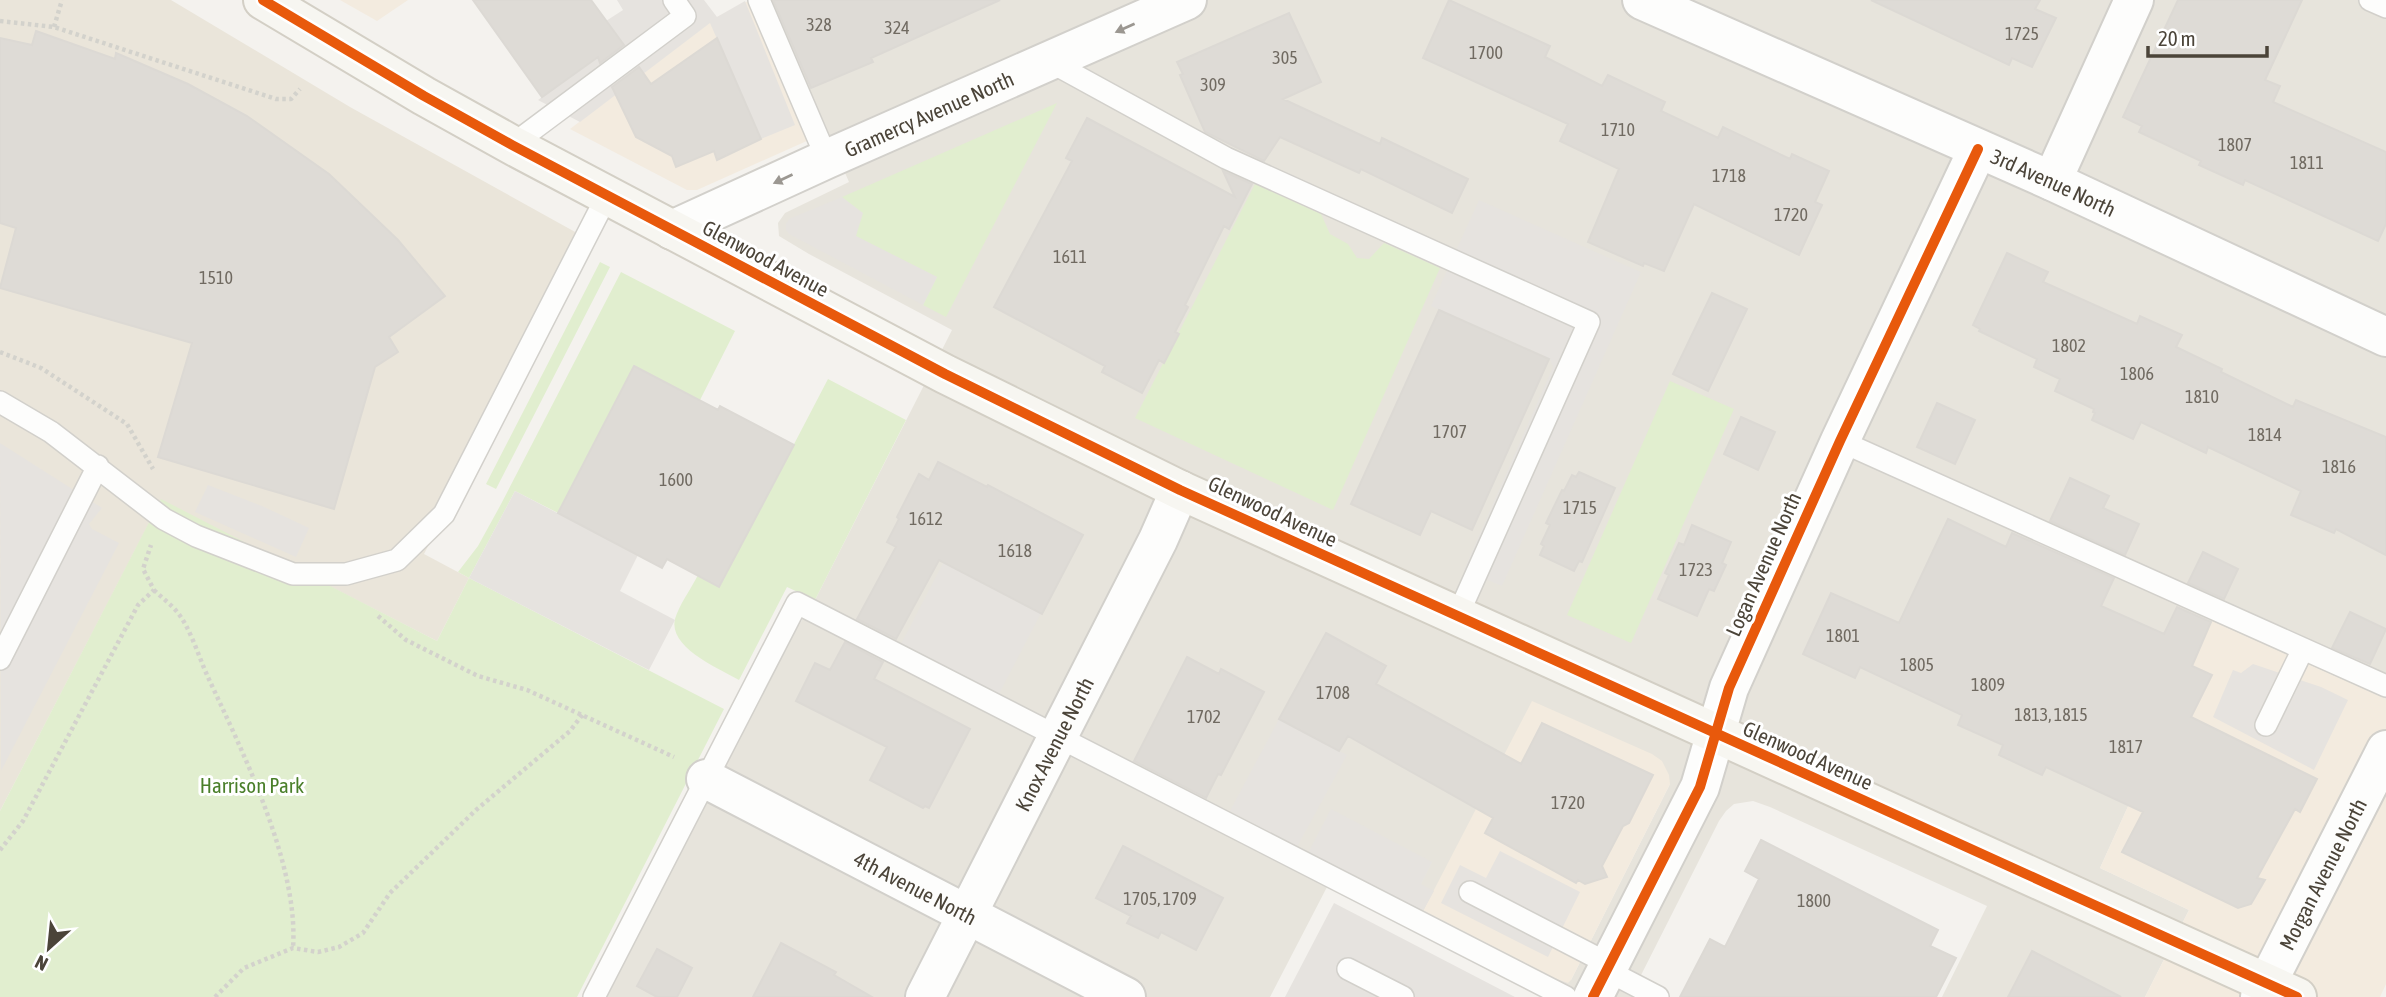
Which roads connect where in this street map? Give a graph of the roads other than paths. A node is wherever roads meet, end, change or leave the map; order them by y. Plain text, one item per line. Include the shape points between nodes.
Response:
1 (263, 0) edge
2 (674, 0) edge
3 (759, 0) edge
4 (1187, 0) edge
5 (1642, 0) edge
6 (2134, 0) edge
7 (2370, 0) edge
8 (2386, 7) edge
9 (1049, 61) junction
10 (512, 145) junction
11 (1978, 149) junction
12 (827, 159) junction
13 (2052, 181) junction
14 (607, 196) junction
15 (672, 230) junction
16 (2386, 337) edge
17 (0, 402) edge
18 (1840, 441) junction
19 (98, 466) junction
20 (1180, 490) junction
21 (1457, 617) junction
22 (2303, 649) junction
23 (0, 659) edge
24 (2386, 686) edge
25 (2266, 725) dead end
26 (1715, 734) junction
27 (1058, 736) junction
28 (2386, 750) edge
29 (706, 779) junction
30 (1470, 892) dead end
31 (967, 915) junction
32 (1348, 969) dead end
33 (1603, 977) edge
34 (2275, 993) edge
35 (594, 997) edge
36 (925, 997) edge
37 (1126, 997) edge
38 (1403, 997) edge
39 (1566, 997) edge
40 (1658, 997) edge

1 - 10 street, Glenwood Avenue
2 - 10 lane via 685,16
3 - 12 lane
4 -> 9 street, Gramercy Avenue North
5 - 11 street, 3rd Avenue North
6 - 13 street
7 - 8 lane
9 - 12 street, Gramercy Avenue North
9 - 21 lane via 1226,158 1589,321
10 - 14 street, Glenwood Avenue
11 - 13 street, 3rd Avenue North
11 - 18 street, Logan Avenue North
12 -> 15 street, Gramercy Avenue North
13 - 16 street, 3rd Avenue North
14 - 15 street, Glenwood Avenue
14 - 19 lane via 444,514 397,560 346,574 293,574 164,519
15 - 20 street, Glenwood Avenue via 945,374
17 - 19 lane
18 - 22 lane
18 - 26 street, Logan Avenue North via 1729,688
19 - 23 lane
20 - 21 street, Glenwood Avenue
20 - 27 street, Knox Avenue North
21 - 26 street, Glenwood Avenue
22 - 24 lane
22 - 25 lane
26 - 33 street, Logan Avenue North via 1699,787
26 - 34 street, Glenwood Avenue
27 - 29 lane via 797,603
27 - 31 street, Knox Avenue North
27 - 39 lane
28 - 34 street, Morgan Avenue North
29 - 31 street, 4th Avenue North
29 - 35 lane
30 - 33 lane
31 - 36 street, Knox Avenue North
31 - 37 street, 4th Avenue North
32 - 38 lane
33 - 40 lane

